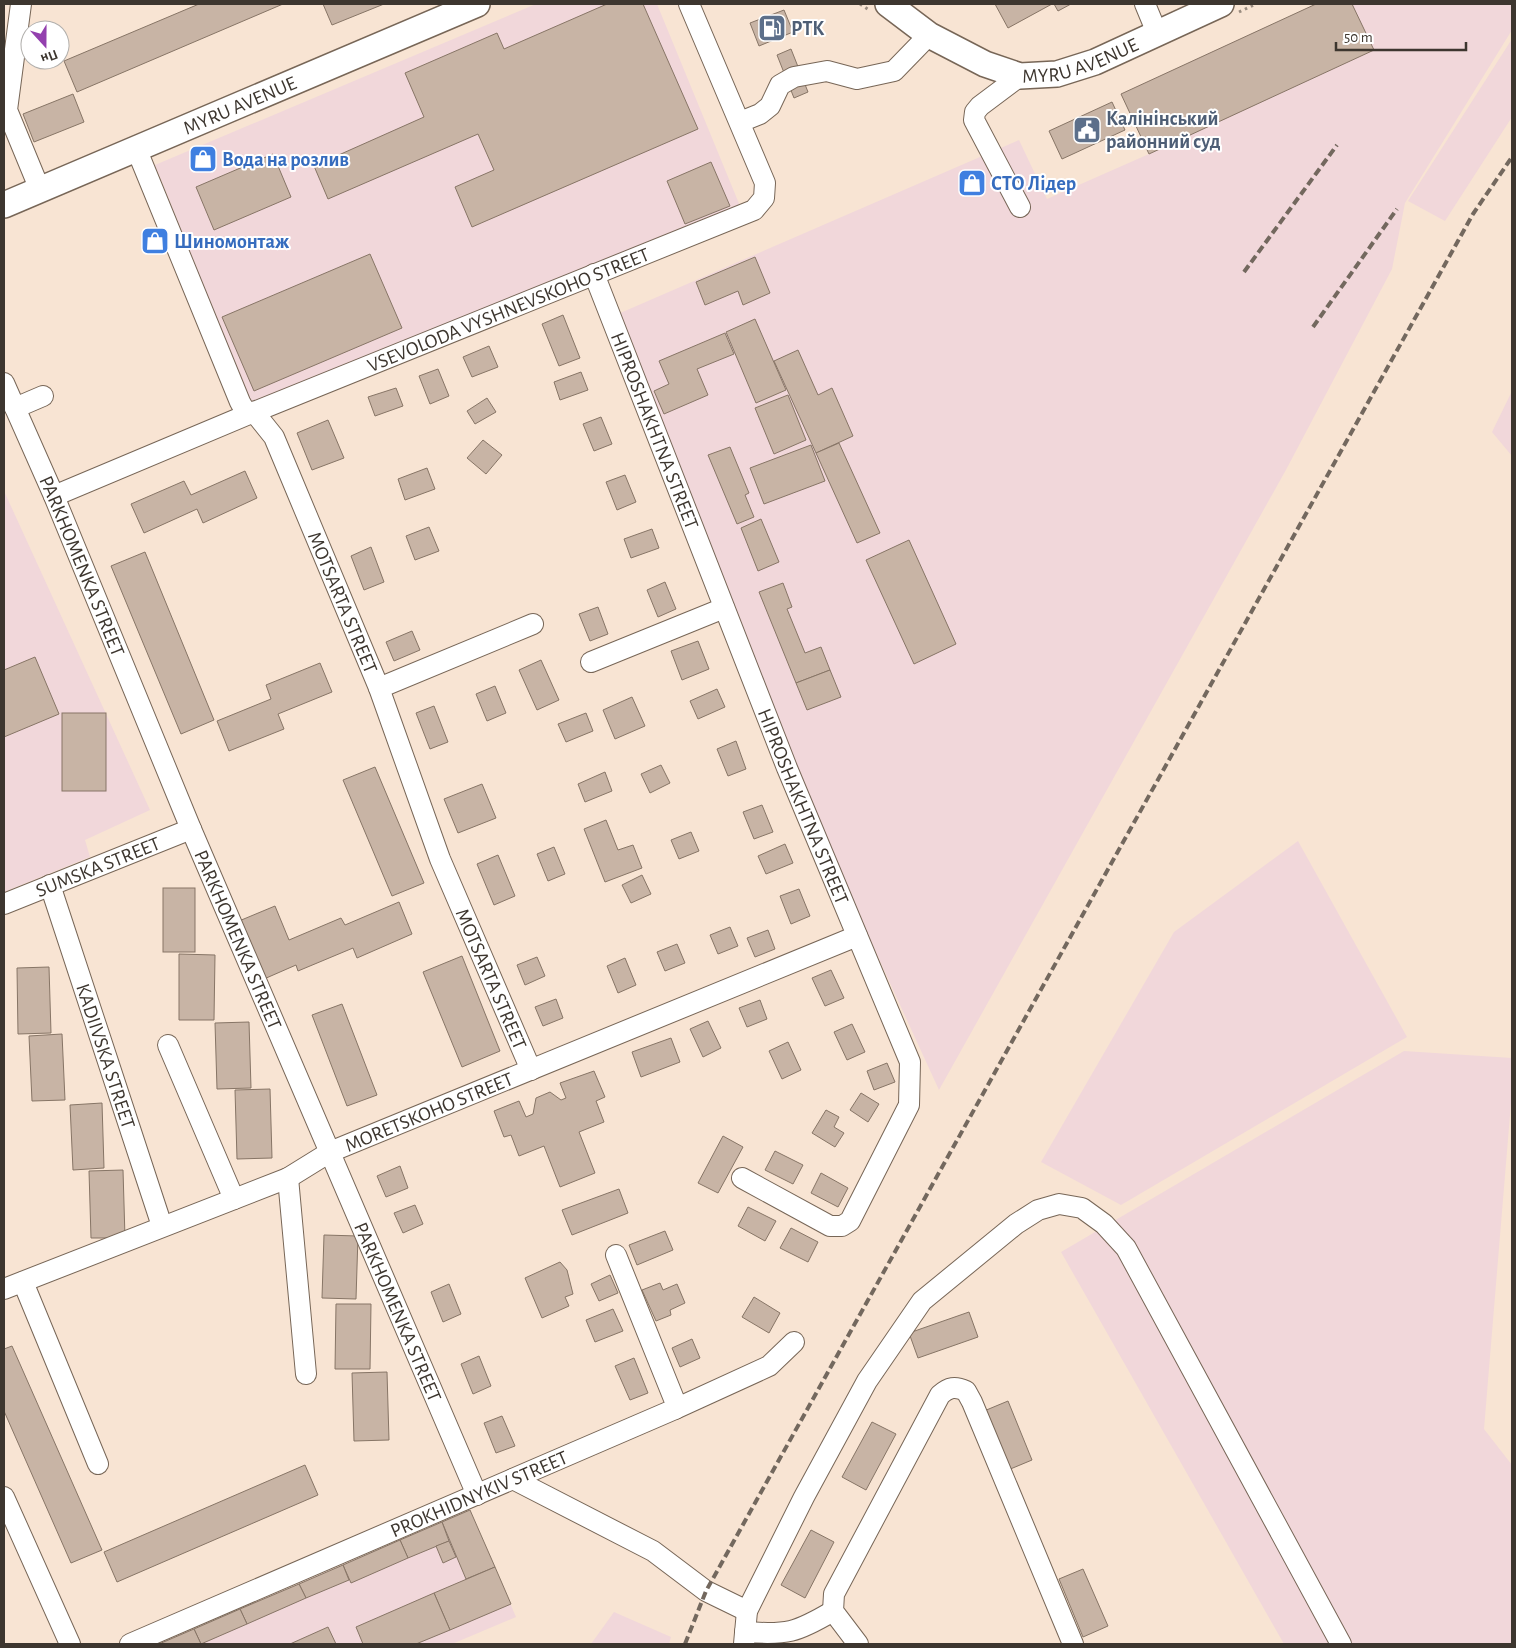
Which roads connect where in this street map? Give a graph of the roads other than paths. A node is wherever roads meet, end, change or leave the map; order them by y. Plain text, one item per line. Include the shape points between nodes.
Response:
1 (21, 4) edge
2 (477, 4) edge
3 (689, 4) edge
4 (888, 4) edge
5 (1145, 4) edge
6 (1221, 4) edge
7 (1157, 33) junction
8 (929, 35) junction
9 (1020, 76) junction
10 (7, 83) edge
11 (740, 122) junction
12 (136, 148) junction
13 (40, 190) junction
14 (4, 205) edge
15 (1020, 207) dead end
16 (594, 274) junction
17 (4, 383) edge
18 (43, 396) dead end
19 (15, 408) junction
20 (254, 412) junction
21 (54, 496) junction
22 (724, 608) junction
23 (533, 624) dead end
24 (592, 662) dead end
25 (380, 688) junction
26 (191, 829) junction
27 (50, 885) junction
28 (4, 904) edge
29 (857, 936) junction
30 (168, 1044) dead end
31 (531, 1070) junction
32 (330, 1152) junction
33 (288, 1178) junction
34 (742, 1178) dead end
35 (234, 1199) junction
36 (162, 1226) junction
37 (616, 1255) dead end
38 (22, 1282) junction
39 (4, 1289) edge
40 (794, 1342) dead end
41 (306, 1374) dead end
42 (675, 1409) junction
43 (98, 1464) dead end
44 (512, 1479) junction
45 (477, 1495) junction
46 (4, 1497) edge
47 (747, 1611) junction
48 (833, 1611) junction
49 (745, 1638) edge
50 (70, 1644) edge
51 (130, 1644) edge
52 (858, 1644) edge
53 (1073, 1644) edge
54 (1341, 1644) edge

1 - 10 street
2 - 12 main road, MYRU AVENUE
3 - 11 street, VSEVOLODA VYSHNEVSKOHO STREET
4 - 8 main road, MYRU AVENUE
5 - 7 street
6 - 7 main road, MYRU AVENUE
7 - 9 main road, MYRU AVENUE via 1095,62 1057,74
8 - 9 main road, MYRU AVENUE via 985,64
8 - 11 street via 894,71 857,79 827,71 794,77 780,85 770,106
9 - 15 street via 980,106 974,120
10 - 13 street via 7,110
11 - 16 street, VSEVOLODA VYSHNEVSKOHO STREET via 765,182 764,198 754,210
12 - 13 main road, MYRU AVENUE
12 - 20 street, MOTSARTA STREET via 240,402 246,411
13 - 14 main road, MYRU AVENUE
16 - 20 street, VSEVOLODA VYSHNEVSKOHO STREET
16 - 22 street, HIPROSHAKHTNA STREET
17 - 19 street, PARKHOMENKA STREET
18 - 19 street
19 - 21 street, PARKHOMENKA STREET
20 - 21 street, VSEVOLODA VYSHNEVSKOHO STREET
20 - 25 street, MOTSARTA STREET via 274,437
21 - 26 street, PARKHOMENKA STREET
22 - 24 street
22 - 29 street, HIPROSHAKHTNA STREET
23 - 25 street
25 - 31 street, MOTSARTA STREET via 440,859
26 - 27 street, SUMSKA STREET
26 - 32 street, PARKHOMENKA STREET
27 - 28 street, SUMSKA STREET
27 - 36 street, KADIIVSKA STREET
29 - 31 street, MORETSKOHO STREET
29 - 34 street, HIPROSHAKHTNA STREET via 910,1062 909,1105 850,1221 842,1226 830,1226
30 - 35 street
31 - 32 street, MORETSKOHO STREET
32 - 33 street, MORETSKOHO STREET
32 - 45 street, PARKHOMENKA STREET
33 - 35 street, MORETSKOHO STREET
33 - 41 street
35 - 36 street, MORETSKOHO STREET
36 - 38 street, MORETSKOHO STREET
37 - 42 street via 676,1404
38 - 39 street, MORETSKOHO STREET
38 - 43 street
40 - 42 street, PROKHIDNYKIV STREET via 769,1366
42 - 44 street, PROKHIDNYKIV STREET
44 - 45 street, PROKHIDNYKIV STREET
44 - 47 street via 653,1552 706,1591
45 - 51 street, PROKHIDNYKIV STREET
46 - 50 street
47 - 49 street
47 - 54 street via 867,1382 922,1301 1016,1224 1038,1210 1059,1204 1082,1208 1104,1224 1126,1248
48 - 49 street via 806,1627 779,1635
48 - 52 street
48 - 53 street via 834,1594 936,1404 948,1388 956,1387 966,1391 972,1402

